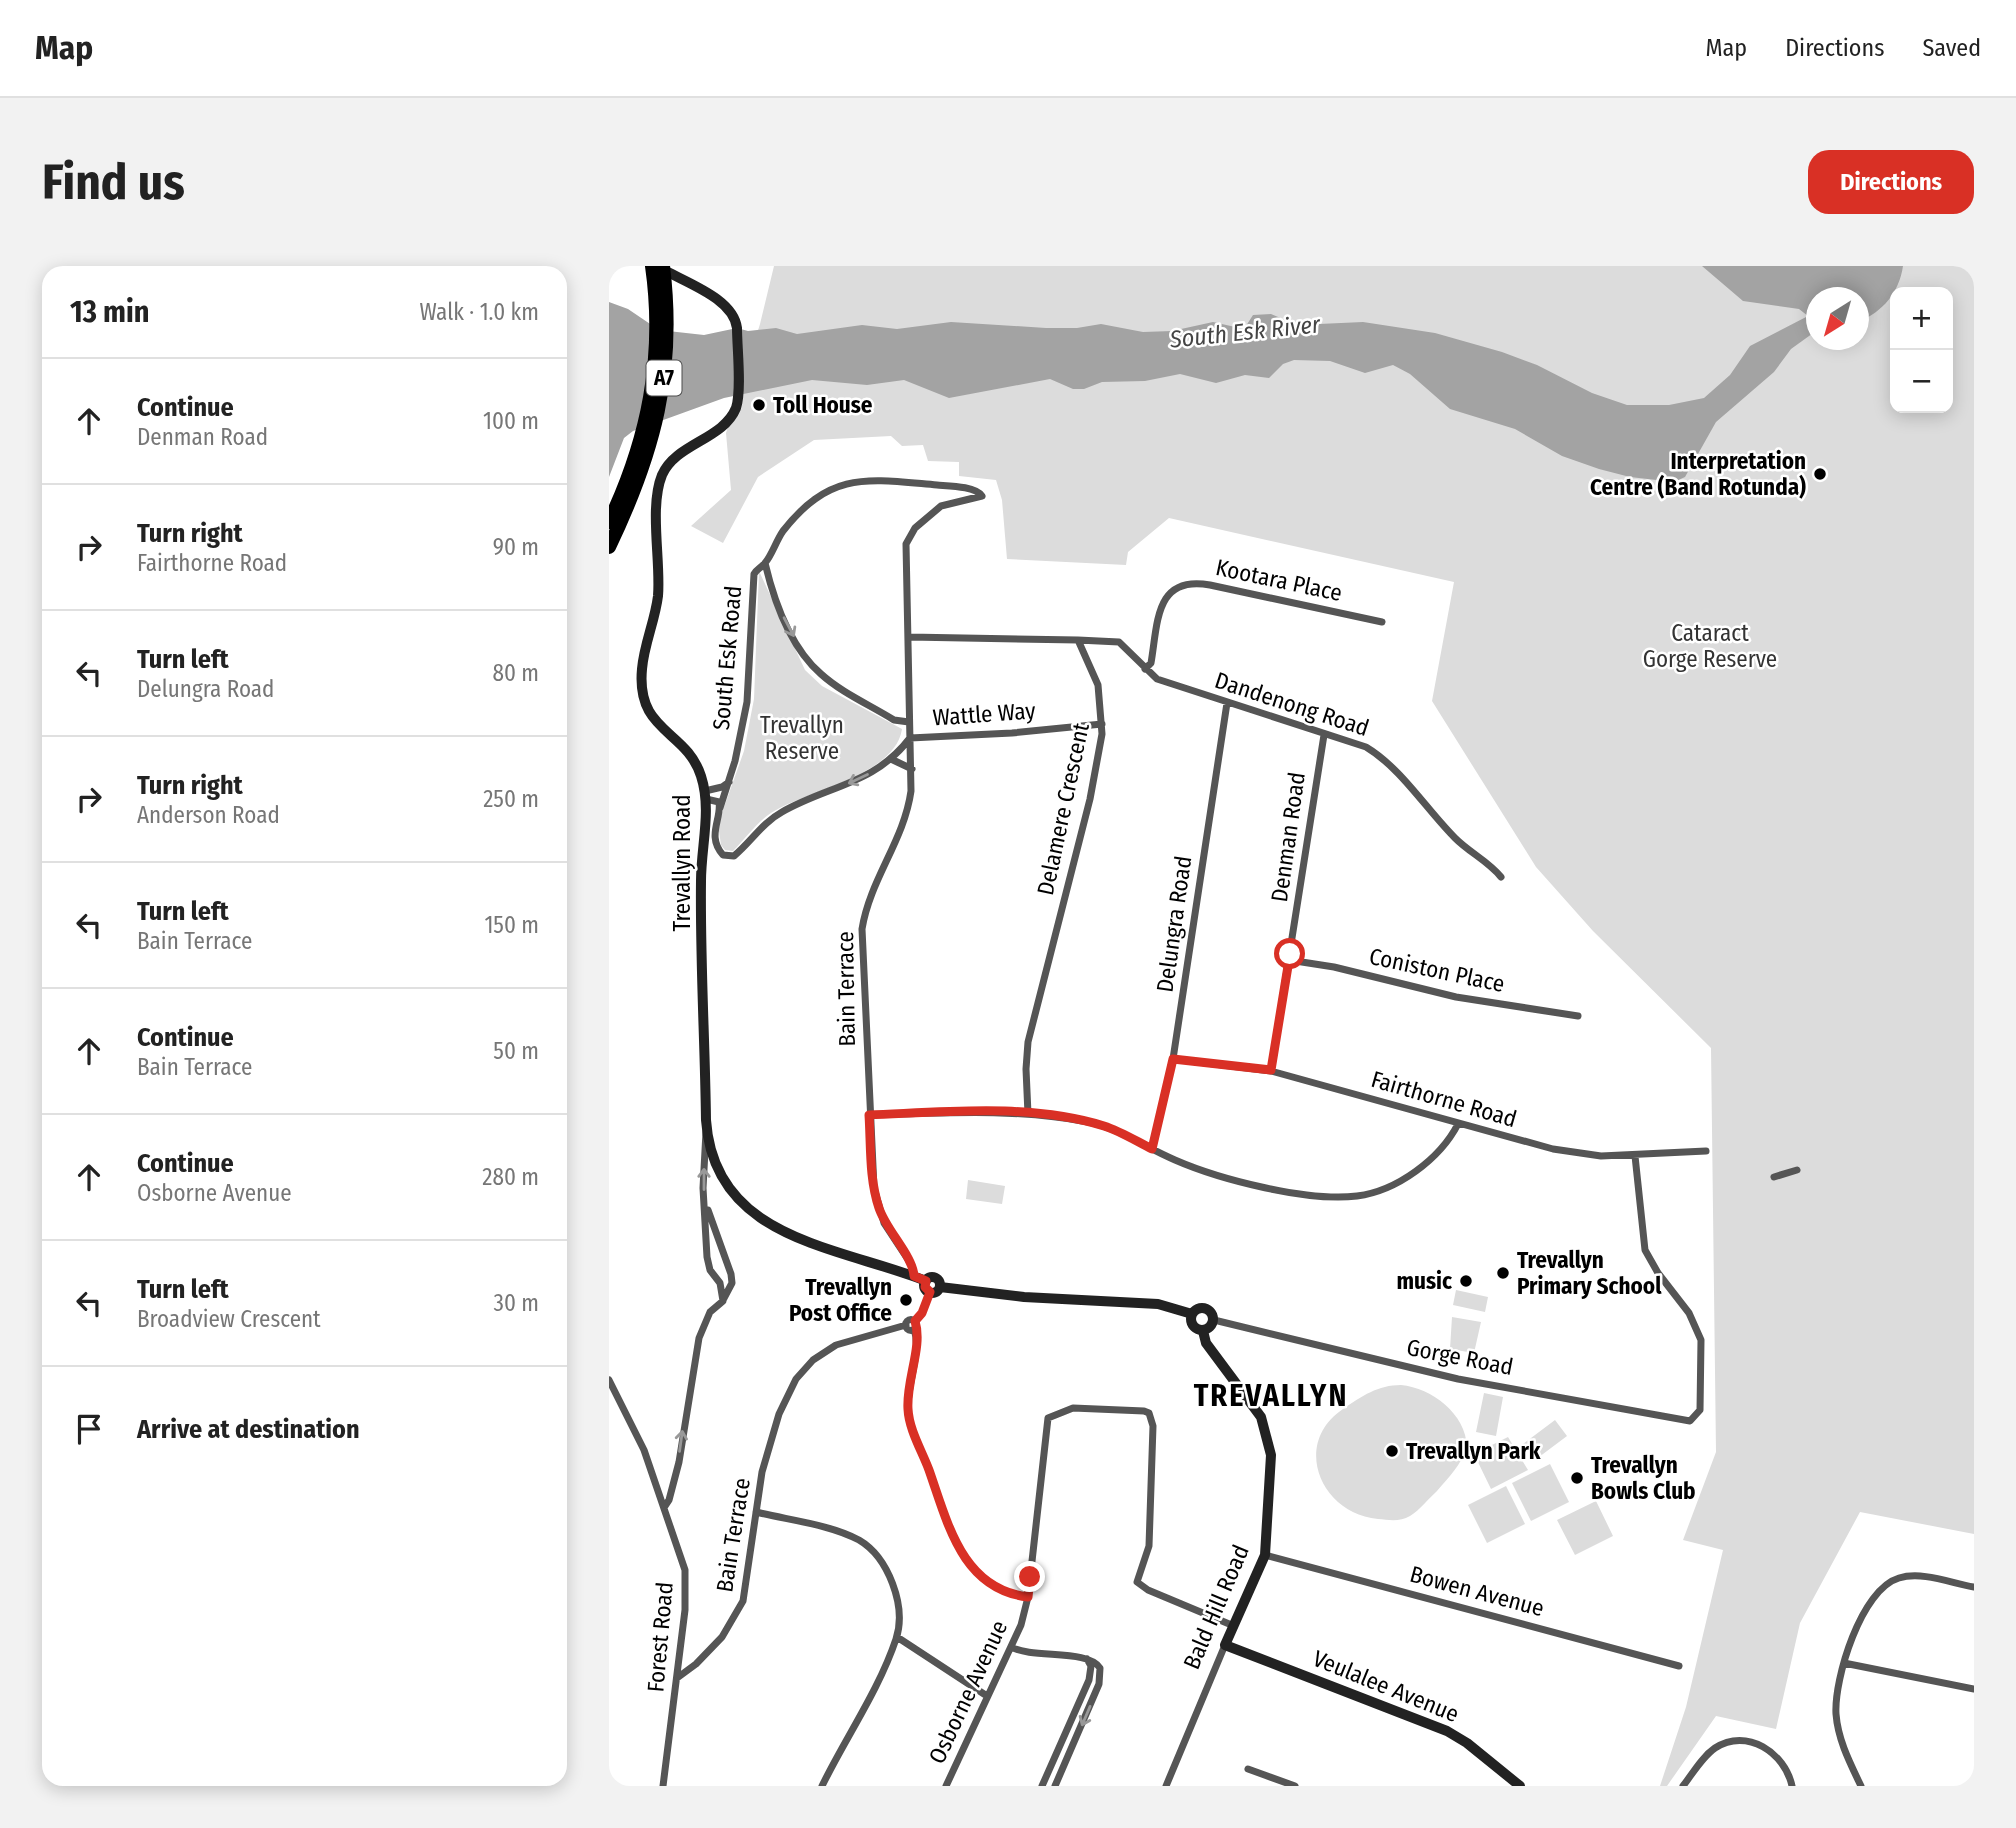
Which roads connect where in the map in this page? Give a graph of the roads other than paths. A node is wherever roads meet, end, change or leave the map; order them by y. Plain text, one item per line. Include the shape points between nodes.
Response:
1 (654, 266) edge
2 (663, 266) edge
3 (643, 456) junction
4 (982, 496) joint
5 (609, 522) edge
6 (609, 547) edge
7 (765, 564) junction
8 (1382, 622) dead end
9 (908, 637) junction
10 (1079, 640) junction
11 (1145, 669) junction
12 (1227, 703) junction
13 (909, 722) junction
14 (1102, 724) junction
15 (1324, 735) junction
16 (910, 738) junction
17 (893, 760) junction
18 (912, 769) junction
19 (729, 781) junction
20 (706, 795) junction
21 (720, 808) junction
22 (1501, 877) dead end
23 (1289, 960) junction
24 (1578, 1016) dead end
25 (1173, 1059) junction
26 (1271, 1070) junction
27 (1028, 1114) junction
28 (869, 1115) junction
29 (1458, 1124) junction
30 (706, 1127) junction
31 (1152, 1149) junction
32 (1706, 1151) dead end
33 (1635, 1156) junction
34 (1797, 1170) dead end
35 (1774, 1177) dead end
36 (706, 1204) junction
37 (914, 1276) junction
38 (932, 1286) junction
39 (723, 1301) junction
40 (1192, 1314) junction
41 (1214, 1320) junction
42 (914, 1325) junction
43 (1203, 1331) junction
44 (609, 1380) edge
45 (665, 1506) junction
46 (756, 1512) junction
47 (1265, 1555) junction
48 (1974, 1587) edge
49 (1028, 1597) junction
50 (1234, 1626) junction
51 (897, 1637) junction
52 (1225, 1645) junction
53 (1010, 1647) junction
54 (1087, 1658) junction
55 (1844, 1663) junction
56 (1679, 1667) dead end
57 (677, 1678) junction
58 (1974, 1689) edge
59 (987, 1696) junction
60 (1248, 1769) dead end
61 (663, 1786) edge
62 (822, 1786) edge
63 (946, 1786) edge
64 (1042, 1786) edge
65 (1055, 1786) edge
66 (1165, 1786) edge
67 (1294, 1786) edge
68 (1520, 1786) edge
69 (1683, 1786) edge
70 (1792, 1786) edge
71 (1861, 1786) edge

1 - 3 highway, A7 via 655,364
1 - 20 street, Trevallyn Road via 726,306 737,328 737,404 724,423 672,460 661,479 657,603 642,671 647,710 693,758
2 - 3 highway, A7 via 665,376
3 - 5 highway, A7
3 - 6 highway, A7
4 - 7 street, South Esk Road via 976,490 944,486 851,481 801,511
4 - 9 street, Bain Terrace via 941,506 908,540
7 -> 13 street via 776,601 819,673 894,720
7 - 19 street, South Esk Road via 754,574 747,702
8 - 11 street, Kootara Place via 1210,584 1184,583 1161,605 1151,663
9 - 10 street
9 - 13 street, Bain Terrace
10 - 11 street, Dandenong Road via 1119,642
10 - 14 street, Delamere Crescent via 1098,685
11 - 12 street, Dandenong Road via 1157,679
12 - 15 street, Dandenong Road
12 - 25 street, Delungra Road
13 - 16 street, Bain Terrace
14 - 16 street, Wattle Way
14 - 27 street, Delamere Crescent via 1090,799 1028,1042
15 - 22 street, Dandenong Road via 1377,753 1460,843 1491,864
15 - 23 street, Denman Road
16 - 17 street
16 - 18 street, Bain Terrace
17 - 18 street
17 -> 21 street, South Esk Road via 782,812 734,856 719,850 714,826
18 - 28 street, Bain Terrace via 904,825 870,896 862,929
19 - 20 street
19 - 21 street, South Esk Road
20 - 21 street via 716,799
20 - 30 street, Trevallyn Road via 701,879
23 - 24 street, Coniston Place via 1456,997
23 - 26 street, Denman Road
25 - 26 street, Fairthorne Road
25 - 31 street, Delungra Road
26 - 29 street, Fairthorne Road
27 - 28 street
27 - 31 street via 1106,1126
28 - 37 street, Bain Terrace via 879,1208
29 - 31 street via 1443,1147 1402,1180 1356,1196 1301,1193 1233,1180
29 - 33 street, Fairthorne Road via 1553,1149
36 -> 30 street, Trevallyn Road
30 - 37 street via 719,1172 750,1210 817,1248
32 - 33 street, Fairthorne Road
33 - 41 street, Gorge Road via 1645,1250 1689,1313 1701,1340 1699,1415 1690,1421 1458,1379
34 - 35 street
36 - 39 street, Trevallyn Road via 707,1256
36 - 39 street, Trevallyn Road via 731,1274 732,1283
37 - 38 street
38 - 40 street via 1024,1297 1158,1304
38 - 42 street
45 -> 39 street, Trevallyn Road via 679,1462 699,1338 710,1312
40 - 41 street via 1205,1308
40 - 43 street via 1194,1327
41 - 43 street
42 - 46 street, Bain Terrace via 909,1320 906,1325 836,1345 796,1379 774,1431
42 - 49 street, Osborne Avenue via 917,1345 908,1384 908,1414 952,1535 969,1563 992,1586
43 - 47 street, Bald Hill Road via 1206,1343 1253,1404 1266,1431 1271,1463
44 - 45 street, Forest Road via 644,1450
45 - 57 street, Forest Road via 686,1582
46 - 51 street via 841,1533 869,1547 884,1564 892,1586 899,1614
46 - 57 street, Bain Terrace via 748,1581 737,1616 696,1664
47 - 50 street, Bald Hill Road
47 - 56 street, Bowen Avenue
48 - 55 street via 1908,1576 1889,1582 1870,1605
49 - 50 street via 1045,1424 1053,1414 1073,1408 1144,1410 1152,1419 1149,1546 1137,1582
49 - 53 street, Osborne Avenue
50 - 52 street, Bald Hill Road
51 - 59 street
51 - 62 street
52 - 66 street, Bald Hill Road
52 - 68 street, Veulalee Avenue via 1447,1731
53 - 54 street via 1023,1654
53 - 59 street, Osborne Avenue
54 - 64 street via 1089,1679
54 -> 65 street via 1097,1662 1102,1676
55 - 58 street
55 - 71 street via 1836,1715
57 - 61 street, Forest Road
59 - 63 street, Osborne Avenue
60 - 67 street
69 - 70 street via 1713,1750 1738,1741 1762,1745 1773,1753

